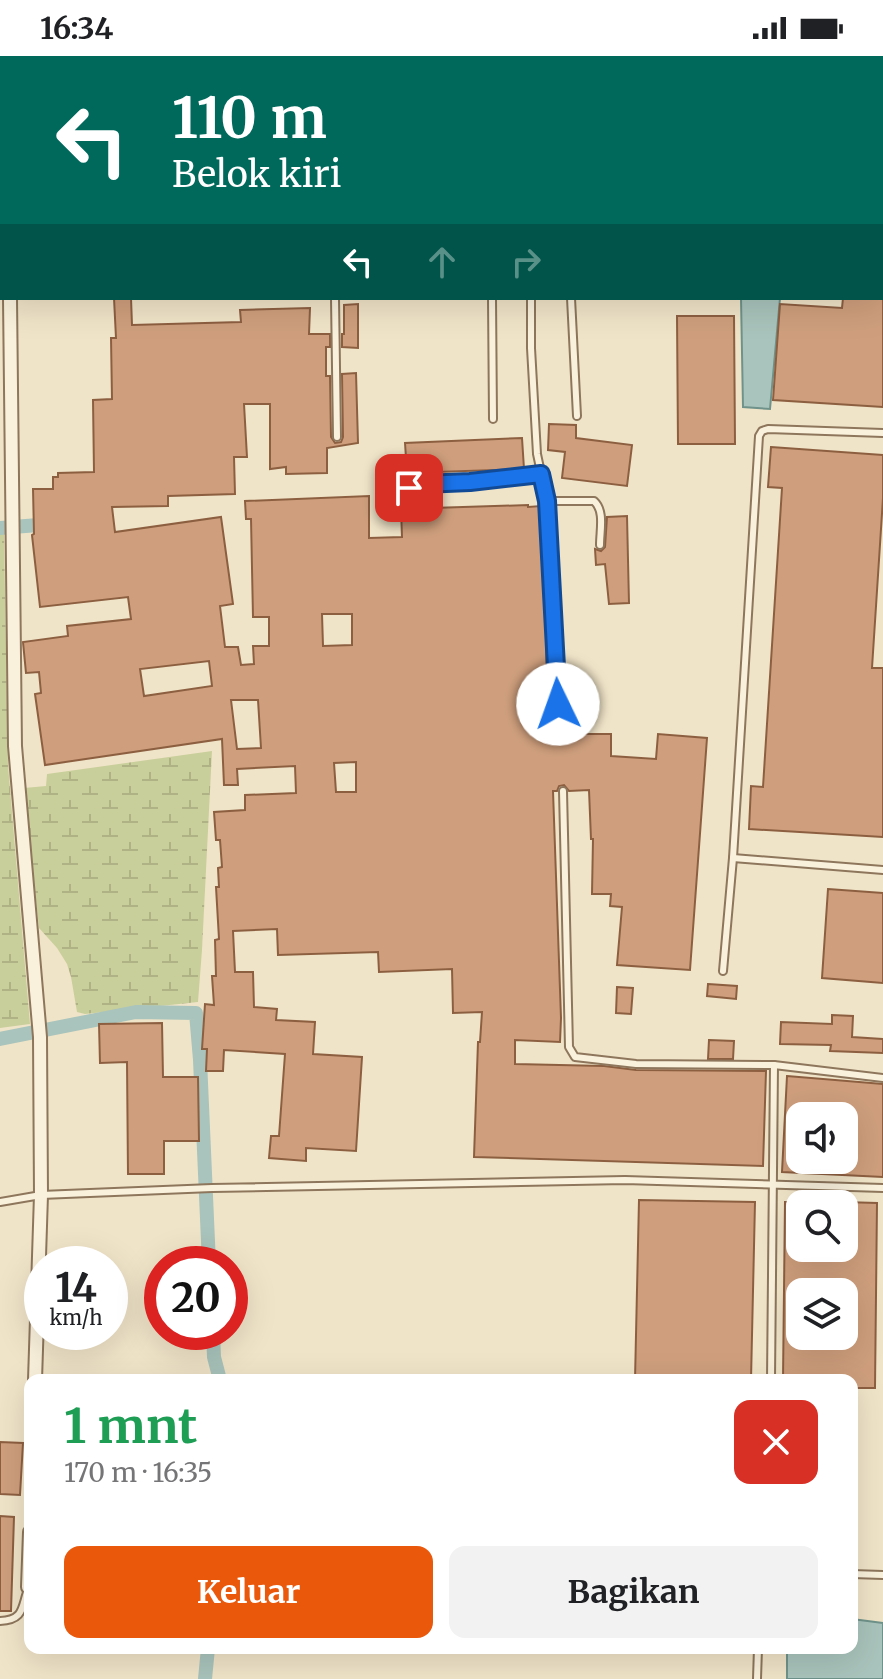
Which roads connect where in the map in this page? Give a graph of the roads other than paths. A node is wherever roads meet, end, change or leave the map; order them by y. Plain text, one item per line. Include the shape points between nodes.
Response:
1 (10, 300) edge
2 (335, 300) edge
3 (492, 300) edge
4 (531, 300) edge
5 (571, 300) edge
6 (577, 416) dead end
7 (493, 419) dead end
8 (883, 433) edge
9 (337, 437) dead end
10 (541, 474) junction
11 (547, 501) junction
12 (384, 513) dead end
13 (600, 545) dead end
14 (559, 734) dead end
15 (563, 791) dead end
16 (733, 858) junction
17 (883, 870) edge
18 (723, 971) dead end
19 (774, 1065) junction
20 (883, 1078) edge
21 (774, 1185) junction
22 (883, 1188) edge
23 (41, 1195) junction
24 (0, 1202) edge
25 (35, 1374) edge
26 (771, 1374) edge
27 (858, 1574) edge
28 (883, 1575) edge
29 (24, 1603) edge
30 (0, 1621) edge
31 (758, 1654) edge
32 (757, 1679) edge

1 - 23 street via 15,746 40,1032
2 - 9 lane
3 - 7 lane
4 - 10 lane
5 - 6 lane
8 - 16 lane via 768,429 759,436
10 - 11 lane
10 - 12 lane via 422,484 409,488
11 - 13 lane via 599,505
11 - 14 lane
15 - 19 lane via 571,1053 636,1064
16 - 17 lane
16 - 18 lane
19 - 20 lane
19 - 21 lane
21 - 22 lane
21 - 23 lane via 625,1180
21 - 26 lane
23 - 24 lane
23 - 25 street
27 - 28 lane
29 - 30 lane via 20,1615
31 - 32 lane

